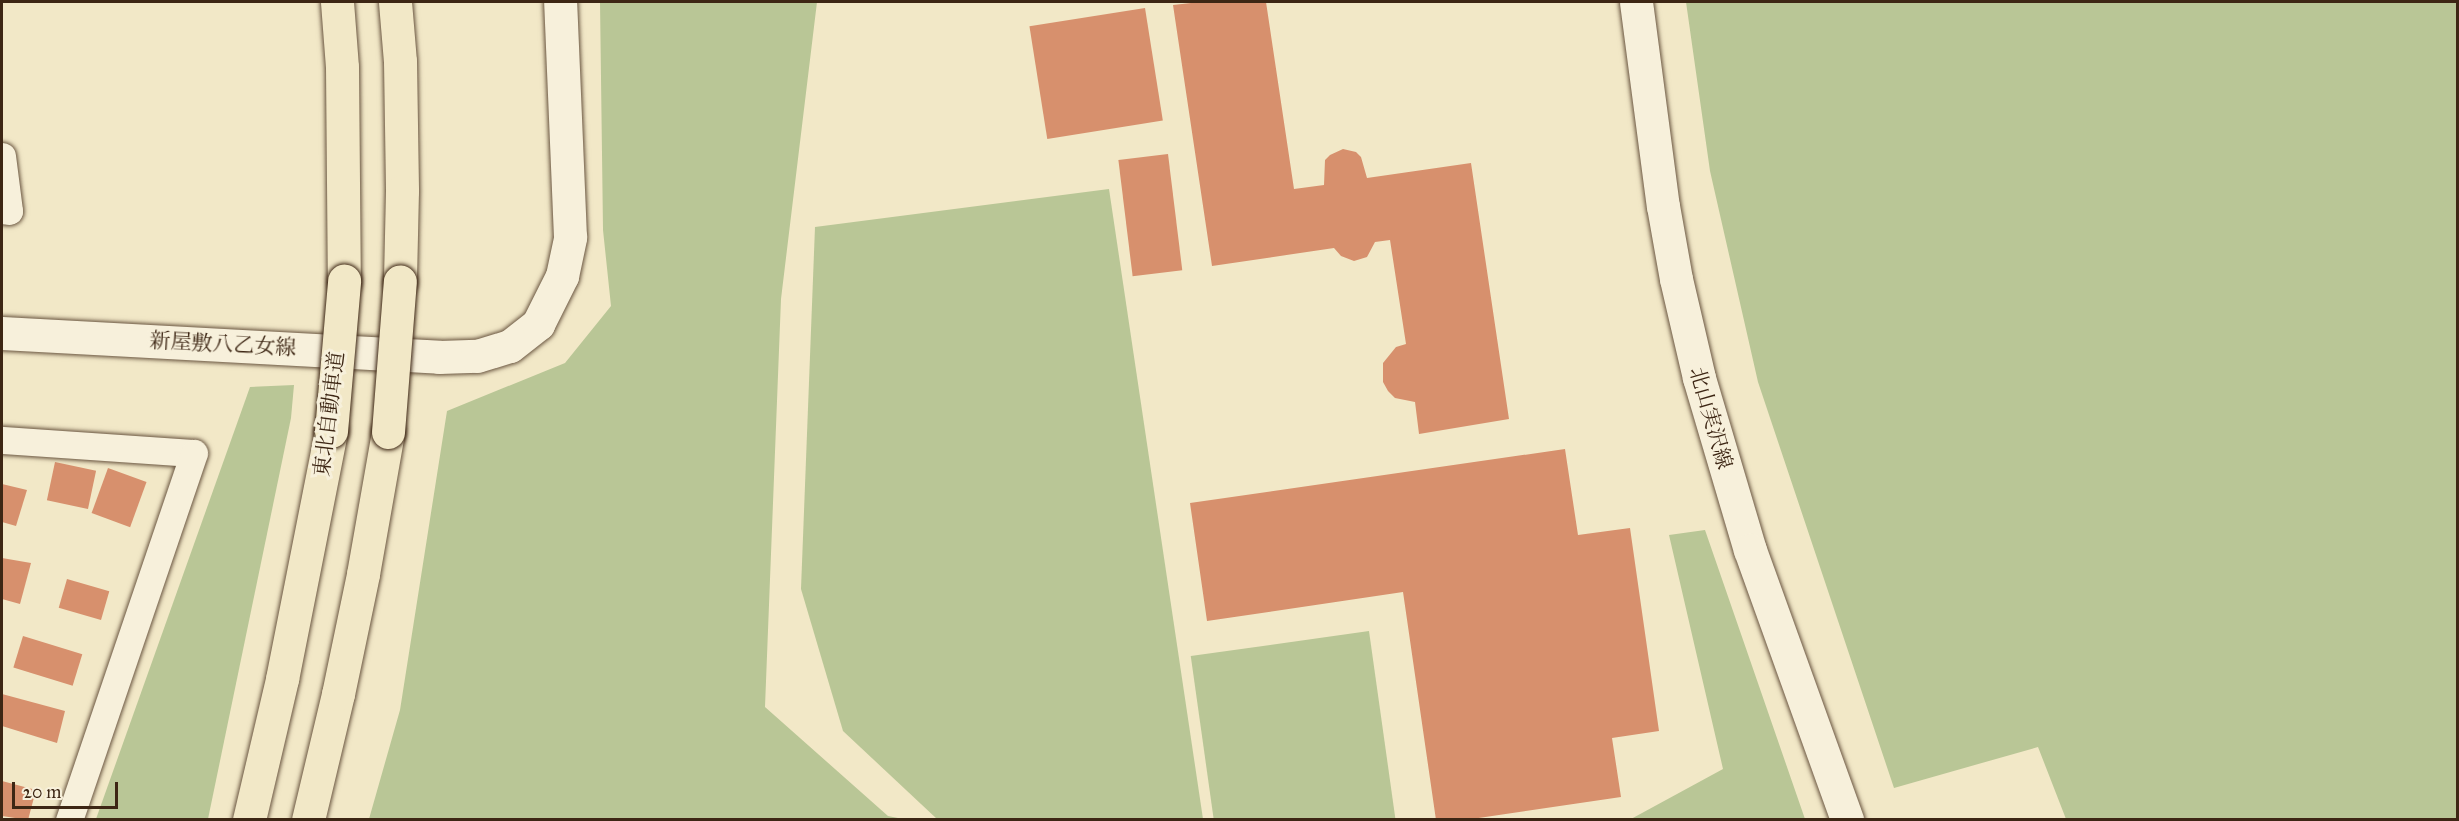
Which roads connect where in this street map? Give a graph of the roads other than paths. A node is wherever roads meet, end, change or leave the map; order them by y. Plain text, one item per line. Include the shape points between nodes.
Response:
1 (337, 2) edge
2 (395, 2) edge
3 (560, 2) edge
4 (1636, 2) edge
5 (2, 156) edge
6 (2, 210) edge
7 (2, 333) edge
8 (2, 440) edge
9 (69, 819) edge
10 (249, 819) edge
11 (308, 819) edge
12 (1848, 819) edge

1 - 10 highway, 東北自動車道, bridge via 342,78 344,281 331,431 282,679
2 - 11 highway, bridge via 402,167 400,281 387,432 361,585
3 - 7 street, 新屋敷八乙女線 via 570,237 562,276 538,324 510,346 477,356 439,357
4 - 12 street, 北山実沢線 via 1663,206 1699,378 1750,550
5 - 6 street via 9,211
8 - 9 street via 194,453

